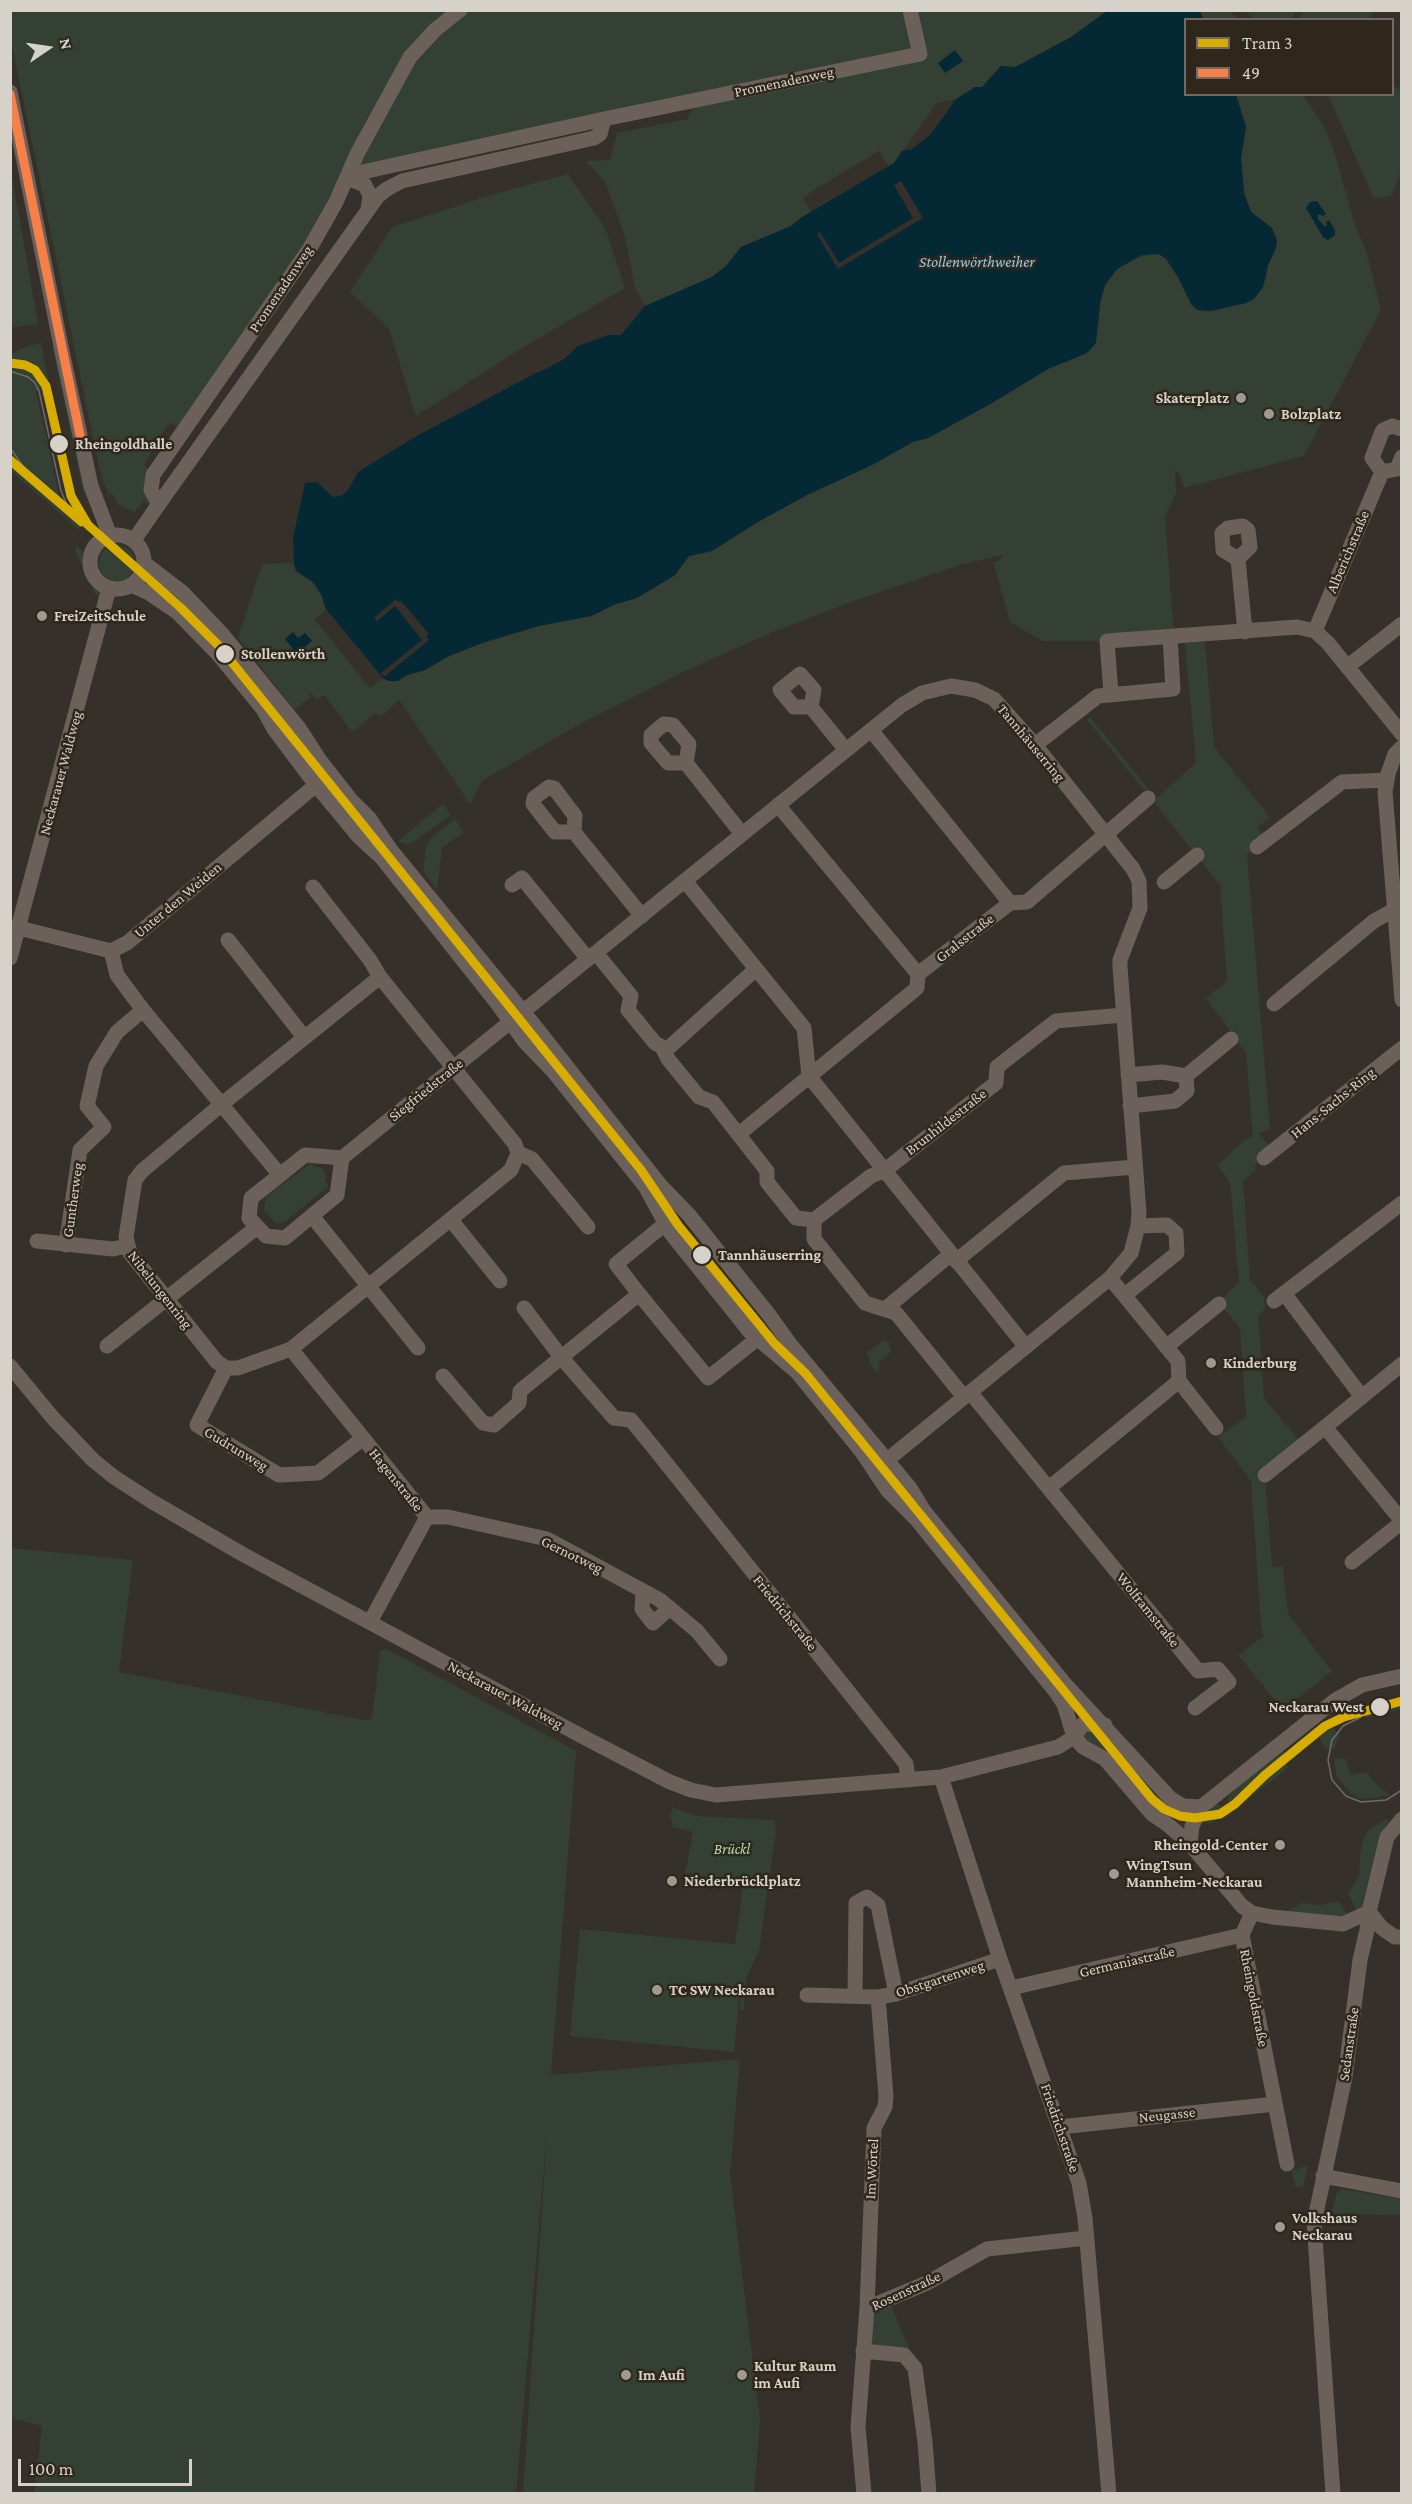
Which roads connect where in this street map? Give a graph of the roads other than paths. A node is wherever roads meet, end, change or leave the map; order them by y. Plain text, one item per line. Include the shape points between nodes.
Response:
1 (460, 10) edge
2 (910, 10) edge
3 (10, 92) edge
4 (604, 119) junction
5 (347, 178) junction
6 (368, 209) junction
7 (208, 396) junction
8 (224, 414) junction
9 (1401, 429) edge
10 (1401, 457) edge
11 (1382, 472) junction
12 (159, 504) junction
13 (110, 536) junction
14 (134, 540) junction
15 (1238, 559) dead end
16 (144, 563) junction
17 (131, 585) junction
18 (109, 588) junction
19 (1401, 624) edge
20 (1315, 631) junction
21 (1245, 632) junction
22 (1170, 637) junction
23 (1347, 667) junction
24 (1111, 694) junction
25 (812, 707) dead end
26 (871, 730) junction
27 (1401, 734) edge
28 (1035, 745) junction
29 (1401, 747) edge
30 (846, 750) junction
31 (686, 763) dead end
32 (1386, 780) junction
33 (316, 785) junction
34 (1148, 798) dead end
35 (778, 805) junction
36 (574, 832) dead end
37 (742, 834) junction
38 (1106, 835) junction
39 (1257, 847) dead end
40 (1197, 855) dead end
41 (685, 881) junction
42 (1164, 882) dead end
43 (512, 885) dead end
44 (313, 887) dead end
45 (1010, 903) junction
46 (1398, 909) edge
47 (642, 916) junction
48 (19, 928) junction
49 (228, 940) dead end
50 (111, 951) junction
51 (592, 956) junction
52 (10, 958) edge
53 (756, 969) junction
54 (918, 974) junction
55 (380, 977) junction
56 (1401, 1000) edge
57 (1274, 1004) dead end
58 (143, 1010) junction
59 (1123, 1015) junction
60 (516, 1017) junction
61 (304, 1037) junction
62 (1231, 1039) dead end
63 (1401, 1048) edge
64 (664, 1051) junction
65 (453, 1069) junction
66 (1128, 1075) junction
67 (809, 1076) junction
68 (1186, 1076) junction
69 (222, 1104) junction
70 (1130, 1106) junction
71 (739, 1134) junction
72 (518, 1153) junction
73 (342, 1158) junction
74 (1264, 1158) dead end
75 (1135, 1167) junction
76 (884, 1171) junction
77 (280, 1175) junction
78 (1401, 1203) edge
79 (312, 1216) junction
80 (451, 1220) junction
81 (814, 1220) junction
82 (665, 1224) junction
83 (1138, 1226) junction
84 (256, 1227) junction
85 (588, 1227) dead end
86 (37, 1241) dead end
87 (66, 1245) junction
88 (127, 1246) junction
89 (954, 1257) junction
90 (1110, 1278) junction
91 (500, 1281) dead end
92 (368, 1286) junction
93 (639, 1294) junction
94 (1125, 1295) junction
95 (167, 1299) junction
96 (1219, 1304) dead end
97 (524, 1308) dead end
98 (885, 1309) junction
99 (757, 1339) junction
100 (107, 1346) dead end
101 (1026, 1347) junction
102 (1166, 1347) junction
103 (418, 1348) dead end
104 (291, 1349) junction
105 (561, 1357) junction
106 (1401, 1364) edge
107 (10, 1366) edge
108 (226, 1368) junction
109 (443, 1376) dead end
110 (1179, 1381) junction
111 (16, 1387) edge
112 (967, 1394) junction
113 (1362, 1397) junction
114 (1325, 1427) junction
115 (1216, 1428) dead end
116 (362, 1439) junction
117 (887, 1460) junction
118 (875, 1470) junction
119 (1265, 1475) dead end
120 (1049, 1488) junction
121 (427, 1517) junction
122 (1401, 1521) edge
123 (1352, 1562) dead end
124 (643, 1591) junction
125 (670, 1608) junction
126 (370, 1622) junction
127 (720, 1659) dead end
128 (1401, 1676) edge
129 (1195, 1708) dead end
130 (1105, 1725) junction
131 (1074, 1737) junction
132 (941, 1777) junction
133 (908, 1780) junction
134 (1171, 1799) junction
135 (1144, 1806) junction
136 (1201, 1807) junction
137 (1401, 1819) edge
138 (1190, 1844) junction
139 (1369, 1912) junction
140 (1252, 1913) junction
141 (1343, 1924) junction
142 (1242, 1935) junction
143 (1398, 1937) edge
144 (1361, 1953) junction
145 (1000, 1959) junction
146 (1011, 1988) junction
147 (896, 1994) junction
148 (807, 1995) dead end
149 (855, 1996) junction
150 (878, 1997) junction
151 (1275, 2104) junction
152 (1060, 2127) junction
153 (1287, 2164) dead end
154 (1323, 2176) junction
155 (1401, 2192) edge
156 (1086, 2238) junction
157 (867, 2307) junction
158 (863, 2350) junction
159 (864, 2493) edge
160 (929, 2493) edge
161 (1109, 2493) edge
162 (1333, 2493) edge

1 - 5 street, Promenadenweg via 411,57
2 - 4 street, Promenadenweg via 920,54
3 - 13 street via 91,486
4 - 5 street, Promenadenweg
4 - 6 street via 600,134 594,138 402,182 387,189
5 - 6 street via 368,190
5 - 7 street, Promenadenweg via 310,248
6 - 8 street
7 - 8 street
7 - 12 street, Promenadenweg via 153,475 151,490
8 - 12 street
9 - 11 street via 1392,426 1382,432 1372,458
10 - 11 street, Alberichstraße via 1397,469
11 - 20 street, Alberichstraße
12 - 14 street
13 - 14 street
13 - 18 street via 95,546 90,563 98,581
14 - 16 street via 142,550
15 - 21 street
16 - 17 street via 139,578
16 - 60 street via 182,592 222,634 369,818
17 - 18 street
17 - 33 street via 177,612 212,647 263,709
18 - 48 street, Neckarauer Waldweg
19 - 23 street
20 - 21 street via 1297,627
20 - 23 street
21 - 22 street
22 - 24 street via 1173,689
22 - 24 street via 1107,641
23 - 27 street
24 - 28 street via 1090,700
25 - 30 street
26 - 28 street, Tannhäuserring via 922,693 951,686 975,690 994,699
26 - 30 street, Tannhäuserring
26 - 45 street
28 - 38 street, Tannhäuserring
29 - 32 street
30 - 35 street, Tannhäuserring
31 - 37 street
32 - 39 street via 1342,782
32 - 46 street
33 - 50 street, Unter den Weiden via 127,943
33 - 60 street
34 - 38 street
35 - 37 street, Tannhäuserring
35 - 54 street
36 - 47 street
37 - 41 street, Tannhäuserring
38 - 45 street via 1027,902
38 - 59 street, Tannhäuserring via 1136,874 1141,890 1140,908 1120,960
40 - 42 street
41 - 47 street, Tannhäuserring
41 - 53 street
43 - 51 street via 522,878
44 - 55 street
45 - 54 street, Gralsstraße
46 - 56 street
46 - 57 street via 1374,921
47 - 51 street, Tannhäuserring
48 - 50 street
48 - 52 street, Neckarauer Waldweg
49 - 61 street
50 - 58 street via 117,975
51 - 60 street, Tannhäuserring
51 - 64 street via 631,996 628,1010
53 - 64 street
53 - 67 street via 804,1028
54 - 67 street via 917,988
55 - 61 street, Nibelungenring
55 - 65 street
58 - 69 street
58 - 87 street, Guntherweg via 117,1032 96,1066 87,1106 104,1126 80,1150
59 - 66 street, Tannhäuserring
59 - 76 street, Brunhildestraße via 1056,1021 997,1067 996,1083
60 - 65 street, Siegfriedstraße
60 - 82 street via 645,1186
60 - 117 street via 689,1215
61 - 69 street, Nibelungenring
62 - 68 street
63 - 74 street, Hans-Sachs-Ring
64 - 71 street via 699,1097 713,1102
65 - 72 street via 516,1144
65 - 73 street, Siegfriedstraße
66 - 68 street via 1162,1072
66 - 70 street, Tannhäuserring
67 - 71 street
67 - 76 street
68 - 70 street via 1187,1091 1174,1101
69 - 77 street
69 - 88 street, Nibelungenring via 135,1179
70 - 75 street, Tannhäuserring
71 - 81 street via 796,1218
72 - 80 street via 511,1170
72 - 85 street via 532,1159
73 - 77 street via 305,1155
73 - 79 street via 337,1195
75 - 83 street, Tannhäuserring
75 - 89 street via 1064,1173
76 - 81 street, Brunhildestraße via 871,1176
76 - 89 street
77 - 84 street via 251,1198 249,1218
78 - 113 street via 1279,1297
79 - 84 street via 285,1238 266,1236
79 - 92 street
80 - 91 street
80 - 92 street
81 - 98 street via 814,1239 866,1303
82 - 93 street via 616,1264
82 - 99 street
83 - 90 street, Tannhäuserring via 1131,1252
83 - 94 street via 1167,1225 1176,1233 1177,1253
84 - 95 street
86 - 87 street, Guntherweg
87 - 88 street, Guntherweg via 113,1249
88 - 95 street, Nibelungenring
89 - 98 street
89 - 101 street
90 - 94 street
90 - 101 street, Tannhäuserring
92 - 103 street
92 - 104 street
93 - 99 street via 708,1378
93 - 105 street
94 - 102 street
95 - 100 street
95 - 108 street, Nibelungenring
96 - 102 street
97 - 105 street, Friedrichstraße
98 - 112 street via 896,1313
99 - 118 street via 797,1372
101 - 112 street, Tannhäuserring
102 - 110 street via 1178,1360
104 - 108 street via 238,1368
104 - 116 street, Hagenstraße
105 - 109 street via 520,1391 519,1403 494,1425 483,1423
105 - 133 street, Friedrichstraße via 614,1418 631,1420 654,1448 906,1764
106 - 113 street
107 - 111 street, Neckarauer Waldweg
108 - 116 street, Gudrunweg via 197,1425 279,1475 318,1473
110 - 115 street
110 - 120 street
111 - 126 street, Neckarauer Waldweg via 114,1477 151,1502
112 - 117 street, Tannhäuserring
112 - 120 street, Wolframstraße
113 - 114 street
114 - 119 street
114 - 122 street
116 - 121 street, Hagenstraße
117 - 118 street, Tannhäuserring
117 - 130 street via 1049,1665
118 - 131 street via 888,1491 917,1520 1056,1692
120 - 129 street, Wolframstraße via 1198,1671 1218,1669 1229,1682
121 - 124 street, Gernotweg via 448,1517 547,1539
121 - 126 street, Hagenstraße
122 - 123 street
124 - 125 street, Gernotweg
124 - 125 street via 642,1609 653,1623
125 - 127 street, Gernotweg via 697,1631
126 - 133 street, Neckarauer Waldweg via 691,1790 716,1795
128 - 136 street via 1362,1685 1341,1696
130 - 131 street via 1083,1724
130 - 134 street
131 - 132 street, Neckarauer Waldweg via 1039,1753
131 - 135 street via 1105,1759
132 - 133 street, Neckarauer Waldweg
132 - 145 street, Friedrichstraße
134 - 135 street via 1164,1809
134 - 136 street via 1183,1806
135 - 138 street
136 - 138 street via 1192,1826
137 - 139 street, Sedanstraße via 1387,1837
138 - 140 street
139 - 141 street
139 - 143 street via 1382,1928
139 - 144 street, Sedanstraße
140 - 141 street
140 - 142 street, Rheingoldstraße
141 - 144 street via 1353,1933
142 - 146 street, Germaniastraße
142 - 151 street, Rheingoldstraße
144 - 154 street, Sedanstraße via 1346,2077
145 - 146 street, Friedrichstraße
145 - 147 street, Obstgartenweg
146 - 152 street, Friedrichstraße
147 - 149 street via 878,1905 867,1897 856,1903
147 - 150 street, Obstgartenweg
148 - 149 street, Obstgartenweg
149 - 150 street, Obstgartenweg
150 - 157 street, Im Wörtel via 886,2096 874,2128
151 - 152 street, Neugasse
151 - 153 street, Rheingoldstraße
152 - 156 street, Friedrichstraße via 1079,2183
154 - 155 street
154 - 162 street via 1313,2227
156 - 157 street, Rosenstraße via 987,2249 927,2283
156 - 161 street, Friedrichstraße
157 - 158 street, Rosenstraße
158 - 159 street, Rosenstraße via 858,2427
158 - 160 street via 904,2355 915,2368

